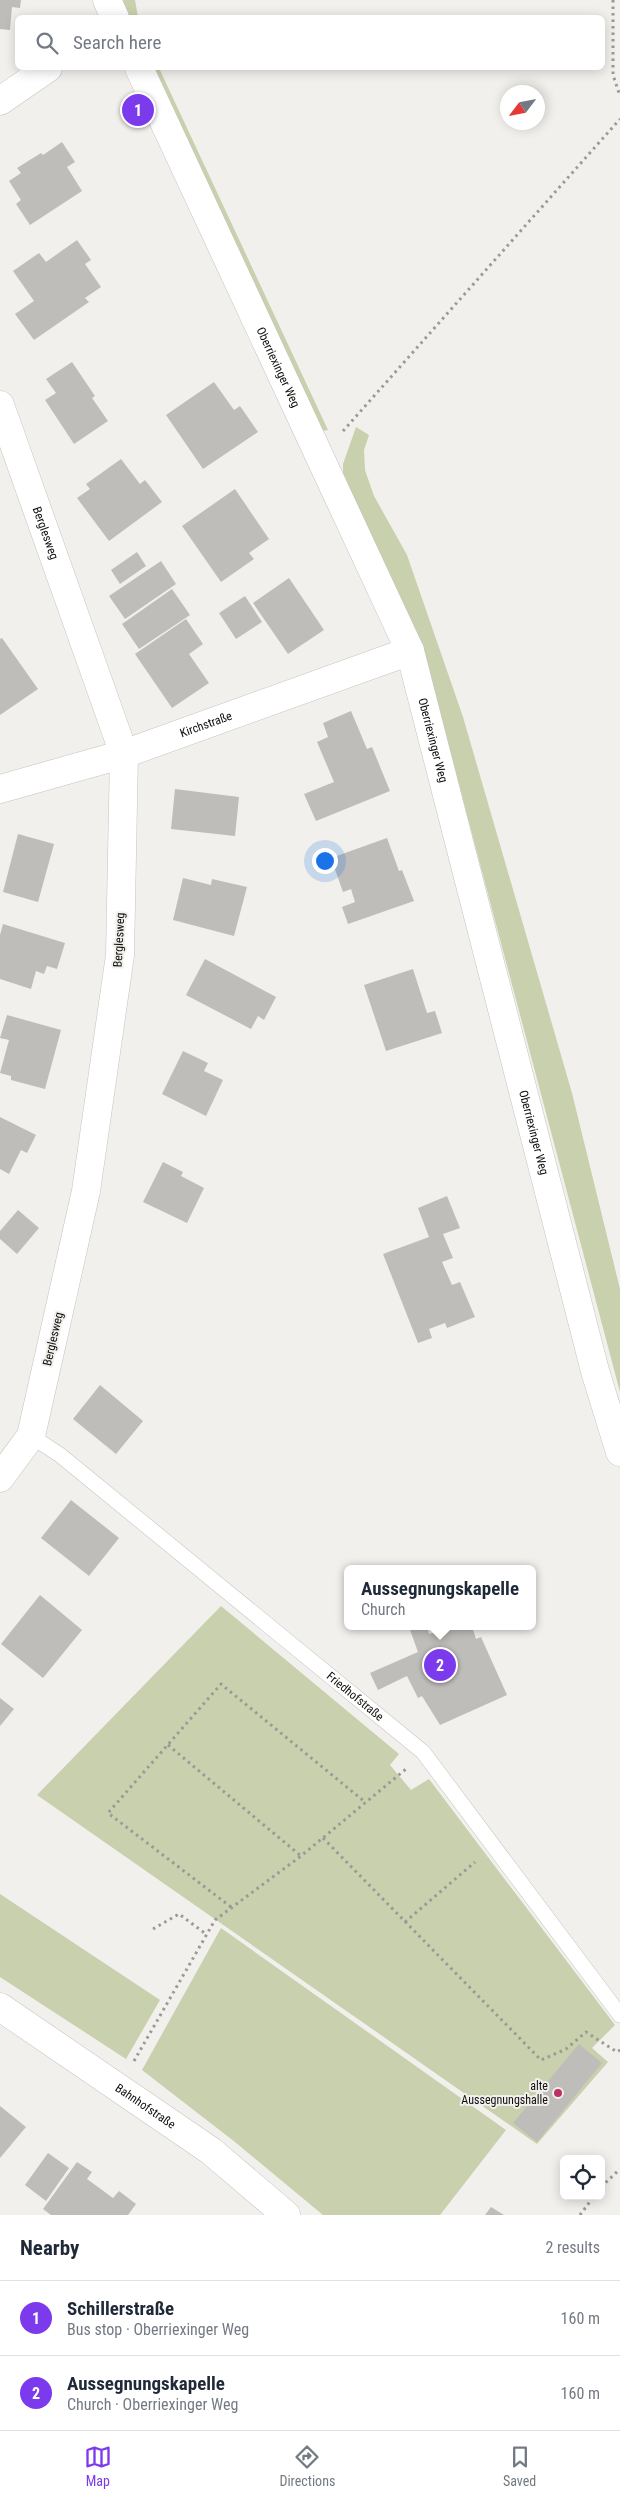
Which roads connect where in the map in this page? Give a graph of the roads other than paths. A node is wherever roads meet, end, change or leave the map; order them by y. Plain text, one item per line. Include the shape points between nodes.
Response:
1 (107, 0) edge
2 (114, 15) edge
3 (45, 70) edge
4 (140, 70) edge
5 (0, 101) edge
6 (0, 406) edge
7 (410, 651) junction
8 (124, 754) junction
9 (0, 789) edge
10 (31, 1436) junction
11 (620, 1452) edge
12 (0, 1478) edge
13 (0, 2007) edge
14 (620, 2015) edge
15 (286, 2215) edge

1 - 2 street
3 - 5 street
4 - 7 street, Oberriexinger Weg
6 - 8 street, Berglesweg
7 - 8 street, Kirchstraße
7 - 11 street, Oberriexinger Weg via 595,1371
8 - 9 street, Kirchstraße
8 - 10 street, Berglesweg via 120,955 86,1191
10 - 12 street, Berglesweg
10 - 14 lane, Friedhofstraße via 60,1454 422,1752
13 - 15 street, Bahnhofstraße via 211,2151

